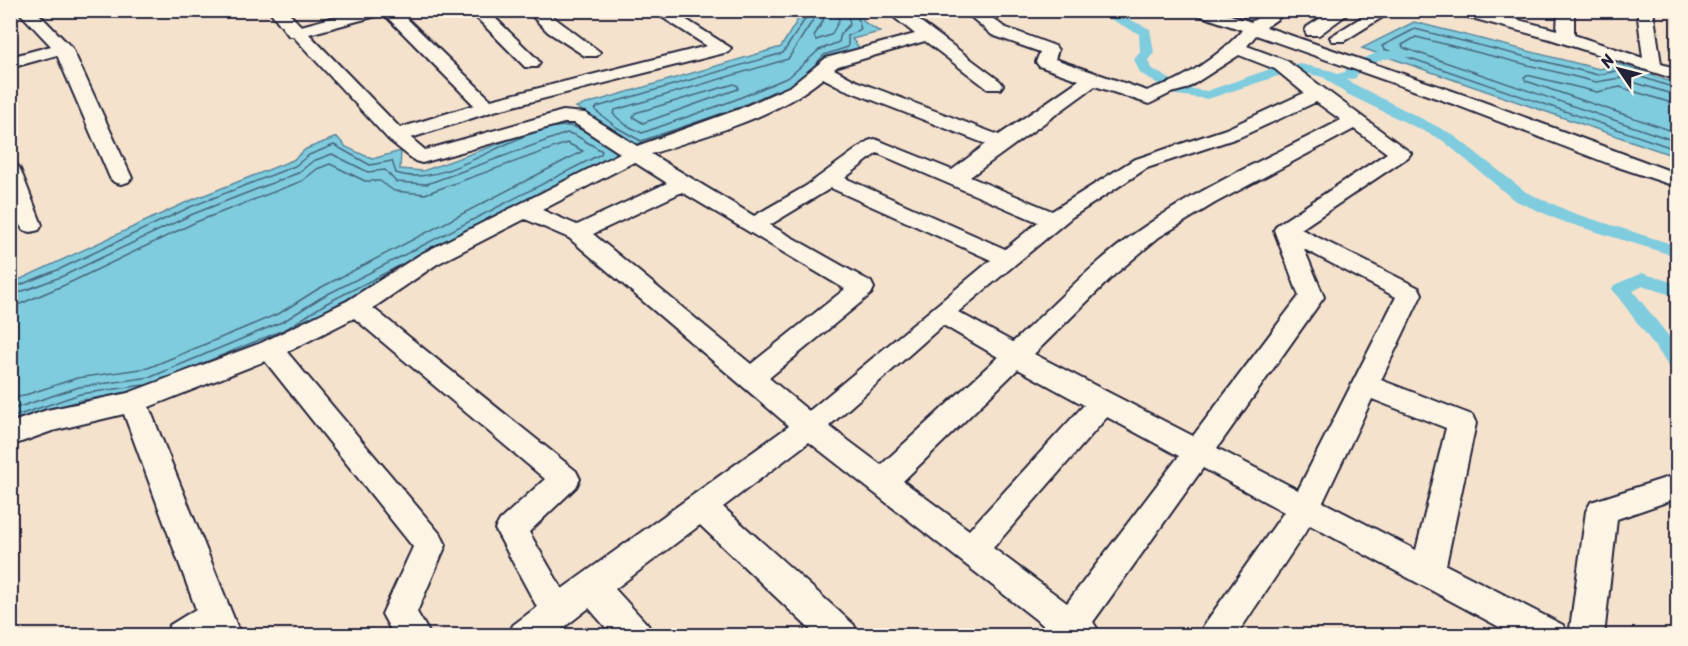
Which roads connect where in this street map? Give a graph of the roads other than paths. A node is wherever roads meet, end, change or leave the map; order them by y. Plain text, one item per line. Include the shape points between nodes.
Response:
1 (25, 10) edge
2 (277, 10) edge
3 (382, 10) edge
4 (388, 10) edge
5 (477, 10) edge
6 (534, 10) edge
7 (658, 10) edge
8 (918, 10) edge
9 (970, 10) edge
10 (1200, 10) edge
11 (1282, 10) edge
12 (1345, 10) edge
13 (1386, 10) edge
14 (1459, 10) edge
15 (1566, 10) edge
16 (1646, 10) edge
17 (1490, 14) edge
18 (1253, 28) junction
19 (1313, 31) dead end
20 (295, 32) junction
21 (930, 35) junction
22 (1338, 37) dead end
23 (1565, 38) junction
24 (63, 48) junction
25 (1237, 48) junction
26 (591, 52) dead end
27 (10, 63) edge
28 (531, 63) dead end
29 (1653, 67) junction
30 (822, 70) junction
31 (1677, 75) edge
32 (1093, 79) junction
33 (994, 85) dead end
34 (1317, 94) junction
35 (487, 107) junction
36 (1354, 121) junction
37 (396, 136) junction
38 (1001, 143) junction
39 (633, 152) junction
40 (10, 169) edge
41 (121, 178) dead end
42 (955, 178) junction
43 (829, 179) junction
44 (1677, 181) edge
45 (683, 184) junction
46 (526, 211) junction
47 (1054, 219) junction
48 (31, 225) dead end
49 (753, 225) junction
50 (1285, 230) junction
51 (577, 233) junction
52 (1006, 258) junction
53 (356, 307) junction
54 (941, 314) junction
55 (270, 349) junction
56 (1014, 355) junction
57 (751, 378) junction
58 (1365, 385) junction
59 (133, 402) junction
60 (1103, 403) junction
61 (809, 427) junction
62 (10, 435) edge
63 (1199, 452) junction
64 (882, 482) junction
65 (1677, 486) edge
66 (700, 506) junction
67 (1305, 507) junction
68 (971, 550) junction
69 (1428, 570) junction
70 (591, 586) junction
71 (557, 612) junction
72 (220, 625) edge
73 (1078, 630) edge
74 (182, 636) edge
75 (414, 636) edge
76 (525, 636) edge
77 (636, 636) edge
78 (842, 636) edge
79 (1216, 636) edge
80 (1551, 636) edge
81 (1586, 636) edge

1 - 24 street
2 - 20 street
3 - 20 street
4 - 35 street
5 - 28 street
6 - 26 street
7 - 35 street via 722,48
8 - 21 street via 901,15
9 - 32 street via 998,32 1049,50 1045,62
10 - 18 street
11 - 18 street
12 - 19 street
13 - 22 street
14 - 17 street
15 - 23 street
16 - 29 street
17 - 23 street
18 - 25 street
18 - 44 street
20 - 37 street
21 - 30 street via 832,62
21 - 33 street
23 - 29 street
24 - 27 street
24 - 41 street
25 - 32 street via 1149,98
25 - 34 street via 1286,69
29 - 31 street
30 - 38 street via 850,85
30 - 39 street via 798,90 755,109
32 - 38 street
34 - 36 street
34 - 47 street via 1233,134 1140,164
35 - 37 street
36 - 50 street via 1401,153
36 - 56 street via 1151,232
37 - 39 street via 422,157 563,117 578,117
38 - 42 street
39 - 45 street
39 - 46 street
40 - 48 street
42 - 43 street via 875,145
42 - 47 street
43 - 49 street
43 - 52 street
45 - 49 street
45 - 51 street
46 - 51 street
46 - 53 street via 429,259
47 - 52 street
49 - 57 street via 862,288
50 - 58 street via 1410,294
50 - 63 street via 1312,297
51 - 57 street
52 - 54 street
53 - 55 street
53 - 71 street via 565,479 511,529
54 - 56 street
54 - 61 street
55 - 59 street
55 - 75 street via 430,546 399,614
56 - 60 street
56 - 64 street
57 - 61 street
58 - 67 street
58 - 69 street via 1462,423
59 - 62 street via 47,421
59 - 72 street
60 - 63 street
60 - 68 street
61 - 64 street
61 - 66 street
63 - 67 street
63 - 73 street
64 - 68 street
65 - 81 street via 1602,512
66 - 70 street
66 - 78 street
67 - 69 street
67 - 79 street
68 - 73 street
69 - 80 street
70 - 71 street
70 - 77 street
71 - 76 street
72 - 74 street

